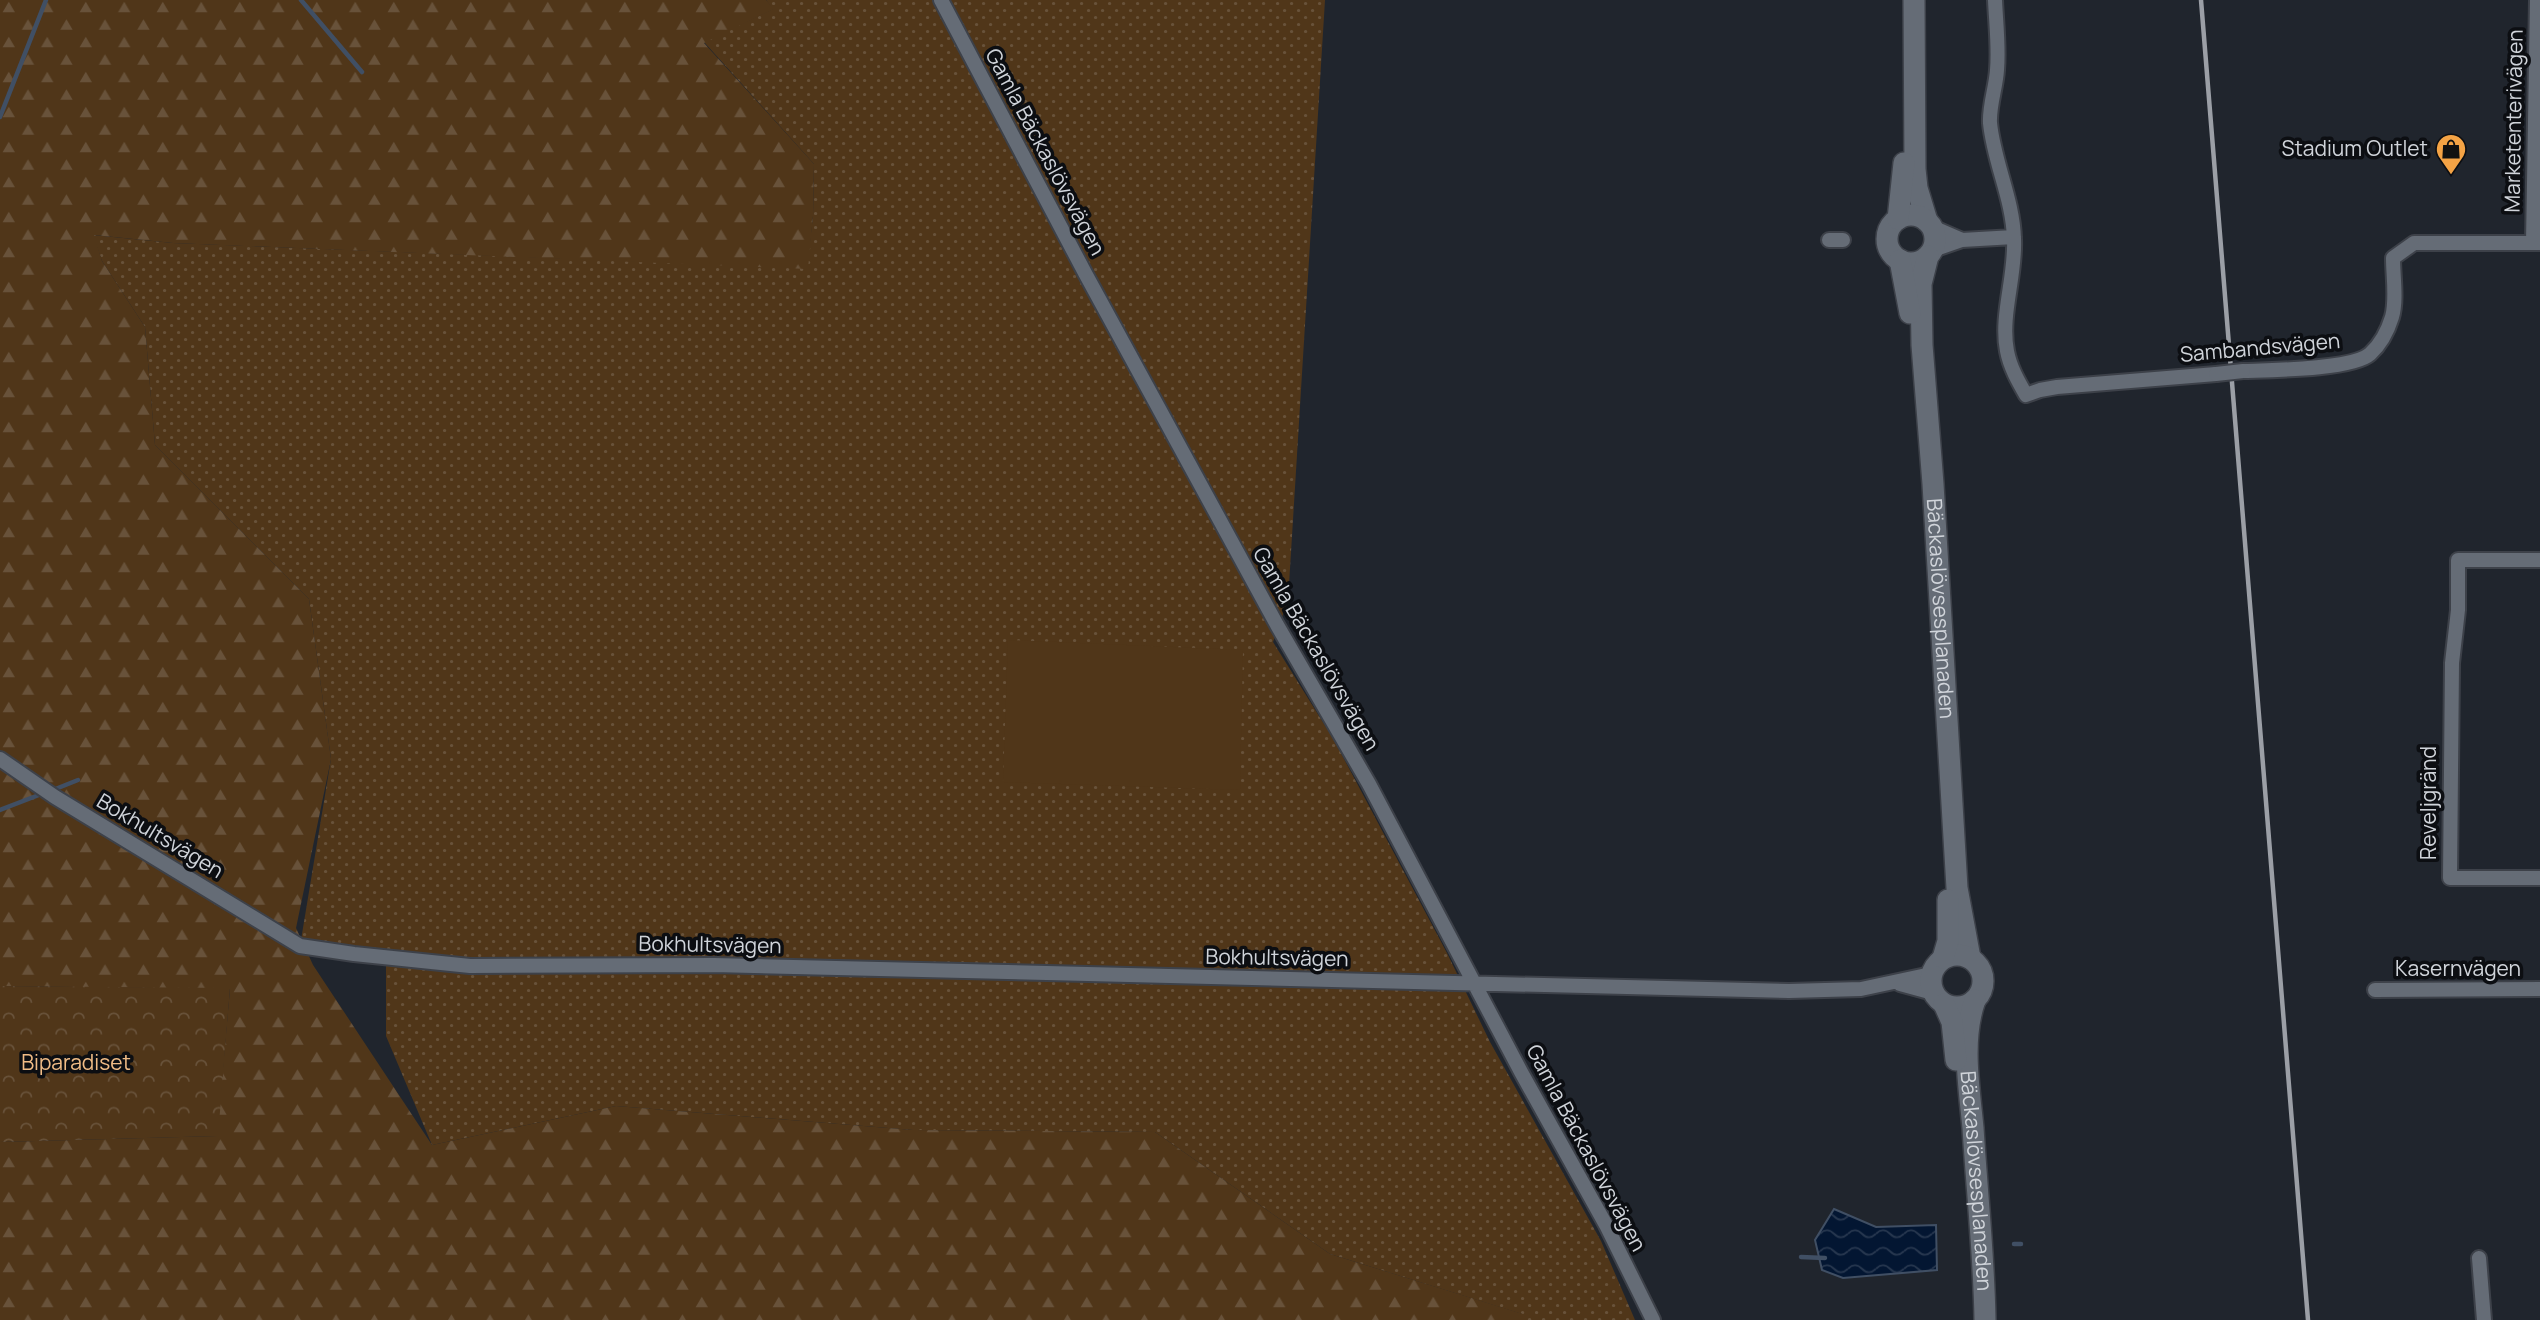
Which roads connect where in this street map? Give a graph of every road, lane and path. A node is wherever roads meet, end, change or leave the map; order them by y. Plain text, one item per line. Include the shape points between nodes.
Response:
1 (941, 0) edge
2 (1902, 0) edge
3 (1914, 0) edge
4 (1996, 0) edge
5 (2537, 0) edge
6 (1898, 219) junction
7 (1930, 224) junction
8 (2014, 237) junction
9 (1962, 240) junction
10 (2537, 243) edge
11 (1930, 253) junction
12 (1900, 260) junction
13 (2540, 560) edge
14 (0, 759) edge
15 (2540, 878) edge
16 (1970, 958) junction
17 (1938, 982) junction
18 (1474, 984) junction
19 (2540, 989) edge
20 (2375, 990) dead end
21 (1975, 1000) junction
22 (2479, 1258) dead end
23 (1653, 1320) edge
24 (1975, 1320) edge
25 (1985, 1320) edge
26 (2484, 1320) edge

1 - 18 street, Gamla Bäckaslövsvägen via 1085,274 1369,784
2 - 6 street, Bäckaslövsesplanaden via 1904,168
3 - 7 street, Bäckaslövsesplanaden via 1915,169
4 - 8 street via 1997,70 1990,120
5 - 10 street, Marketenterivägen
6 - 7 street via 1910,215
6 - 12 street, Bäckaslövsesplanaden via 1888,240
7 - 9 street
7 - 11 street, Bäckaslövsesplanaden via 1935,238
8 - 9 street
8 - 10 street, Sambandsvägen, bridge via 2006,351 2026,395 2057,387 2360,360 2386,333 2393,315 2393,258 2414,243
9 - 11 street
11 - 12 street via 1912,263
11 - 16 street, Bäckaslövsesplanaden via 1921,284 1922,345 1957,888
12 - 17 street, Bäckaslövsesplanaden via 1911,322 1943,820 1948,931
13 - 15 street, Reveljgränd via 2458,560 2450,741 2451,878
14 - 18 street, Bokhultsvägen via 300,946 470,966 714,965
16 - 17 street via 1956,954
16 - 21 street, Bäckaslövsesplanaden via 1983,976
17 - 18 street, Bokhultsvägen via 1828,992
17 - 21 street via 1958,1007
17 - 24 street, Bäckaslövsesplanaden via 1953,1030
18 - 23 street, Gamla Bäckaslövsvägen
19 - 20 street, Kasernvägen
21 - 25 street, Bäckaslövsesplanaden via 1969,1021 1968,1060
22 - 26 street

